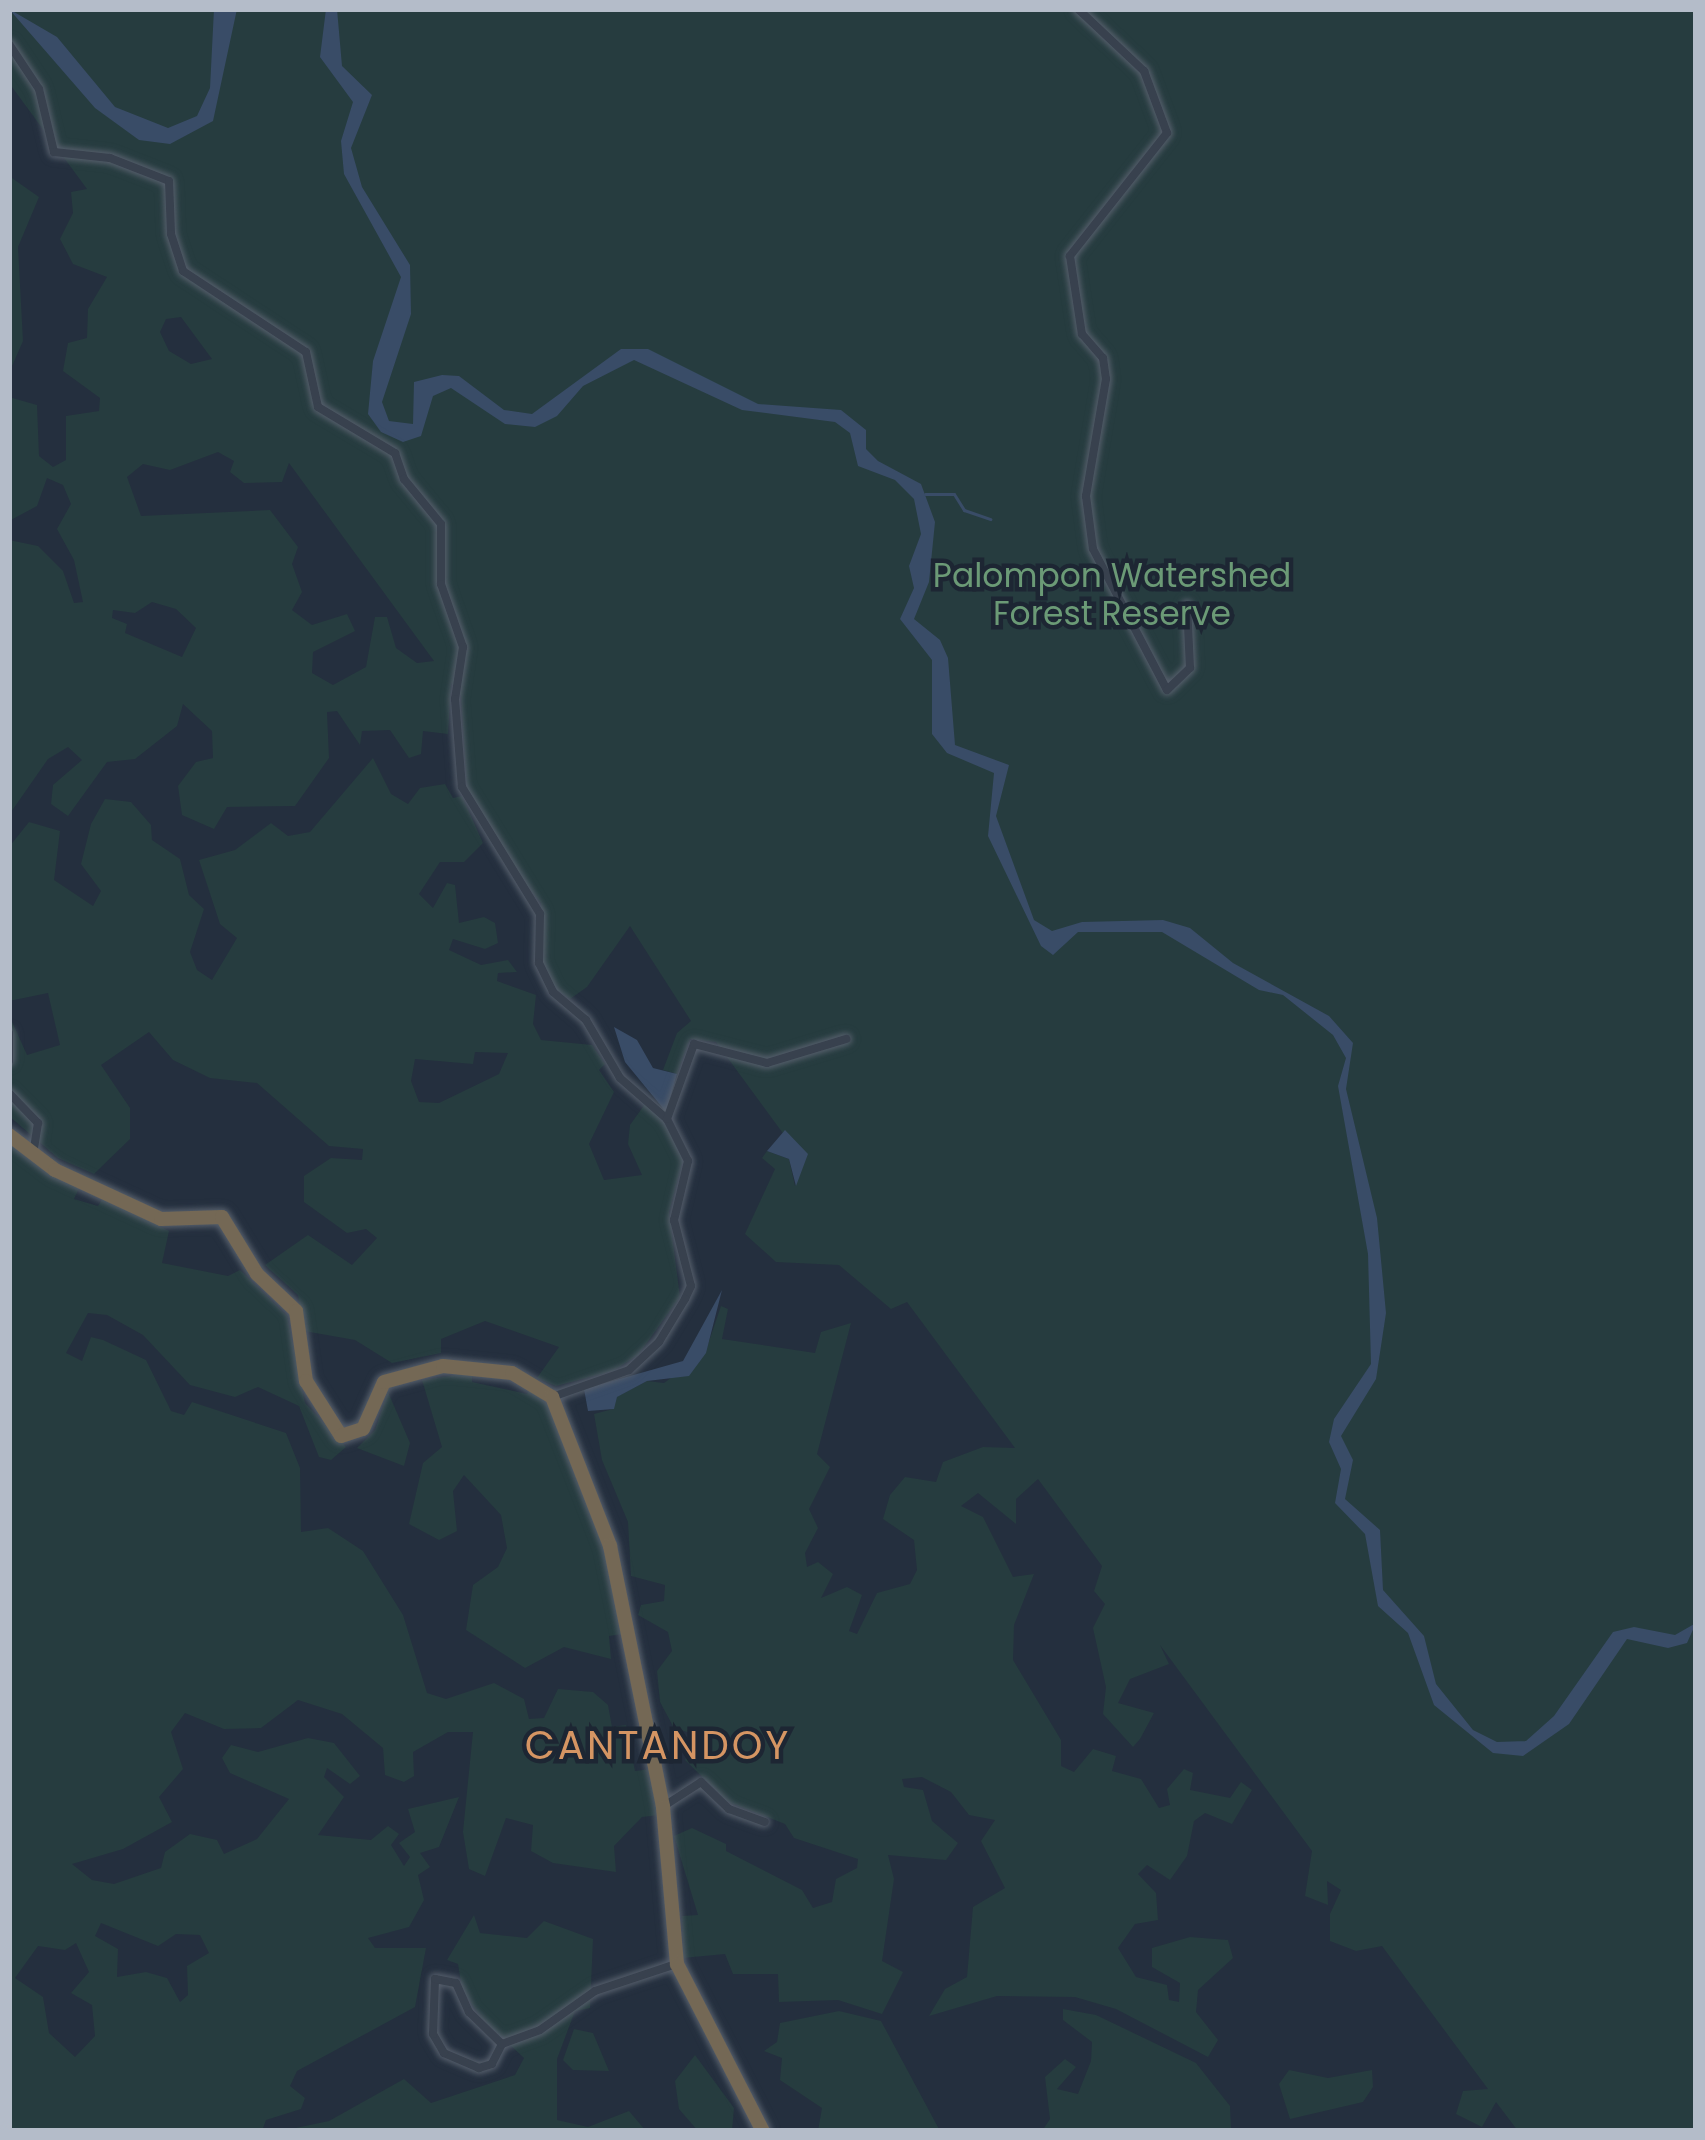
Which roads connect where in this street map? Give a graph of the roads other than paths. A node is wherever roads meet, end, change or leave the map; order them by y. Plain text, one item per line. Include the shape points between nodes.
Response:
1 (1078, 9) edge
2 (9, 44) edge
3 (1187, 605) dead end
4 (9, 1033) edge
5 (846, 1039) dead end
6 (9, 1061) edge
7 (9, 1094) edge
8 (667, 1119) junction
9 (9, 1135) edge
10 (32, 1155) junction
11 (552, 1396) junction
12 (662, 1807) junction
13 (765, 1822) dead end
14 (677, 1964) junction
15 (502, 2044) junction
16 (763, 2131) edge

1 - 3 street via 1144,71 1167,133 1070,256 1082,334 1102,358 1106,380 1086,496 1093,549 1167,690 1190,668
2 - 8 street via 39,89 54,152 110,158 169,182 171,234 184,271 306,352 318,407 394,453 404,479 441,524 441,584 463,646 455,716 462,787 540,914 539,963 554,992 586,1020 620,1078
4 - 6 street
5 - 8 street via 767,1063 694,1044
7 - 10 street via 38,1124
8 - 11 street via 688,1161 674,1220 691,1286 643,1360
9 - 10 highway
10 - 11 highway via 160,1219 222,1217 256,1274 296,1311 307,1383 341,1436 363,1429 383,1382 443,1366 512,1373
11 - 12 highway via 605,1525
12 - 13 street via 701,1782 729,1809
12 - 14 highway
14 - 15 street via 595,1991 540,2030
14 - 16 highway
15 - 15 street via 469,2012 456,1983 435,1979 434,2034 444,2053 479,2068 492,2064

